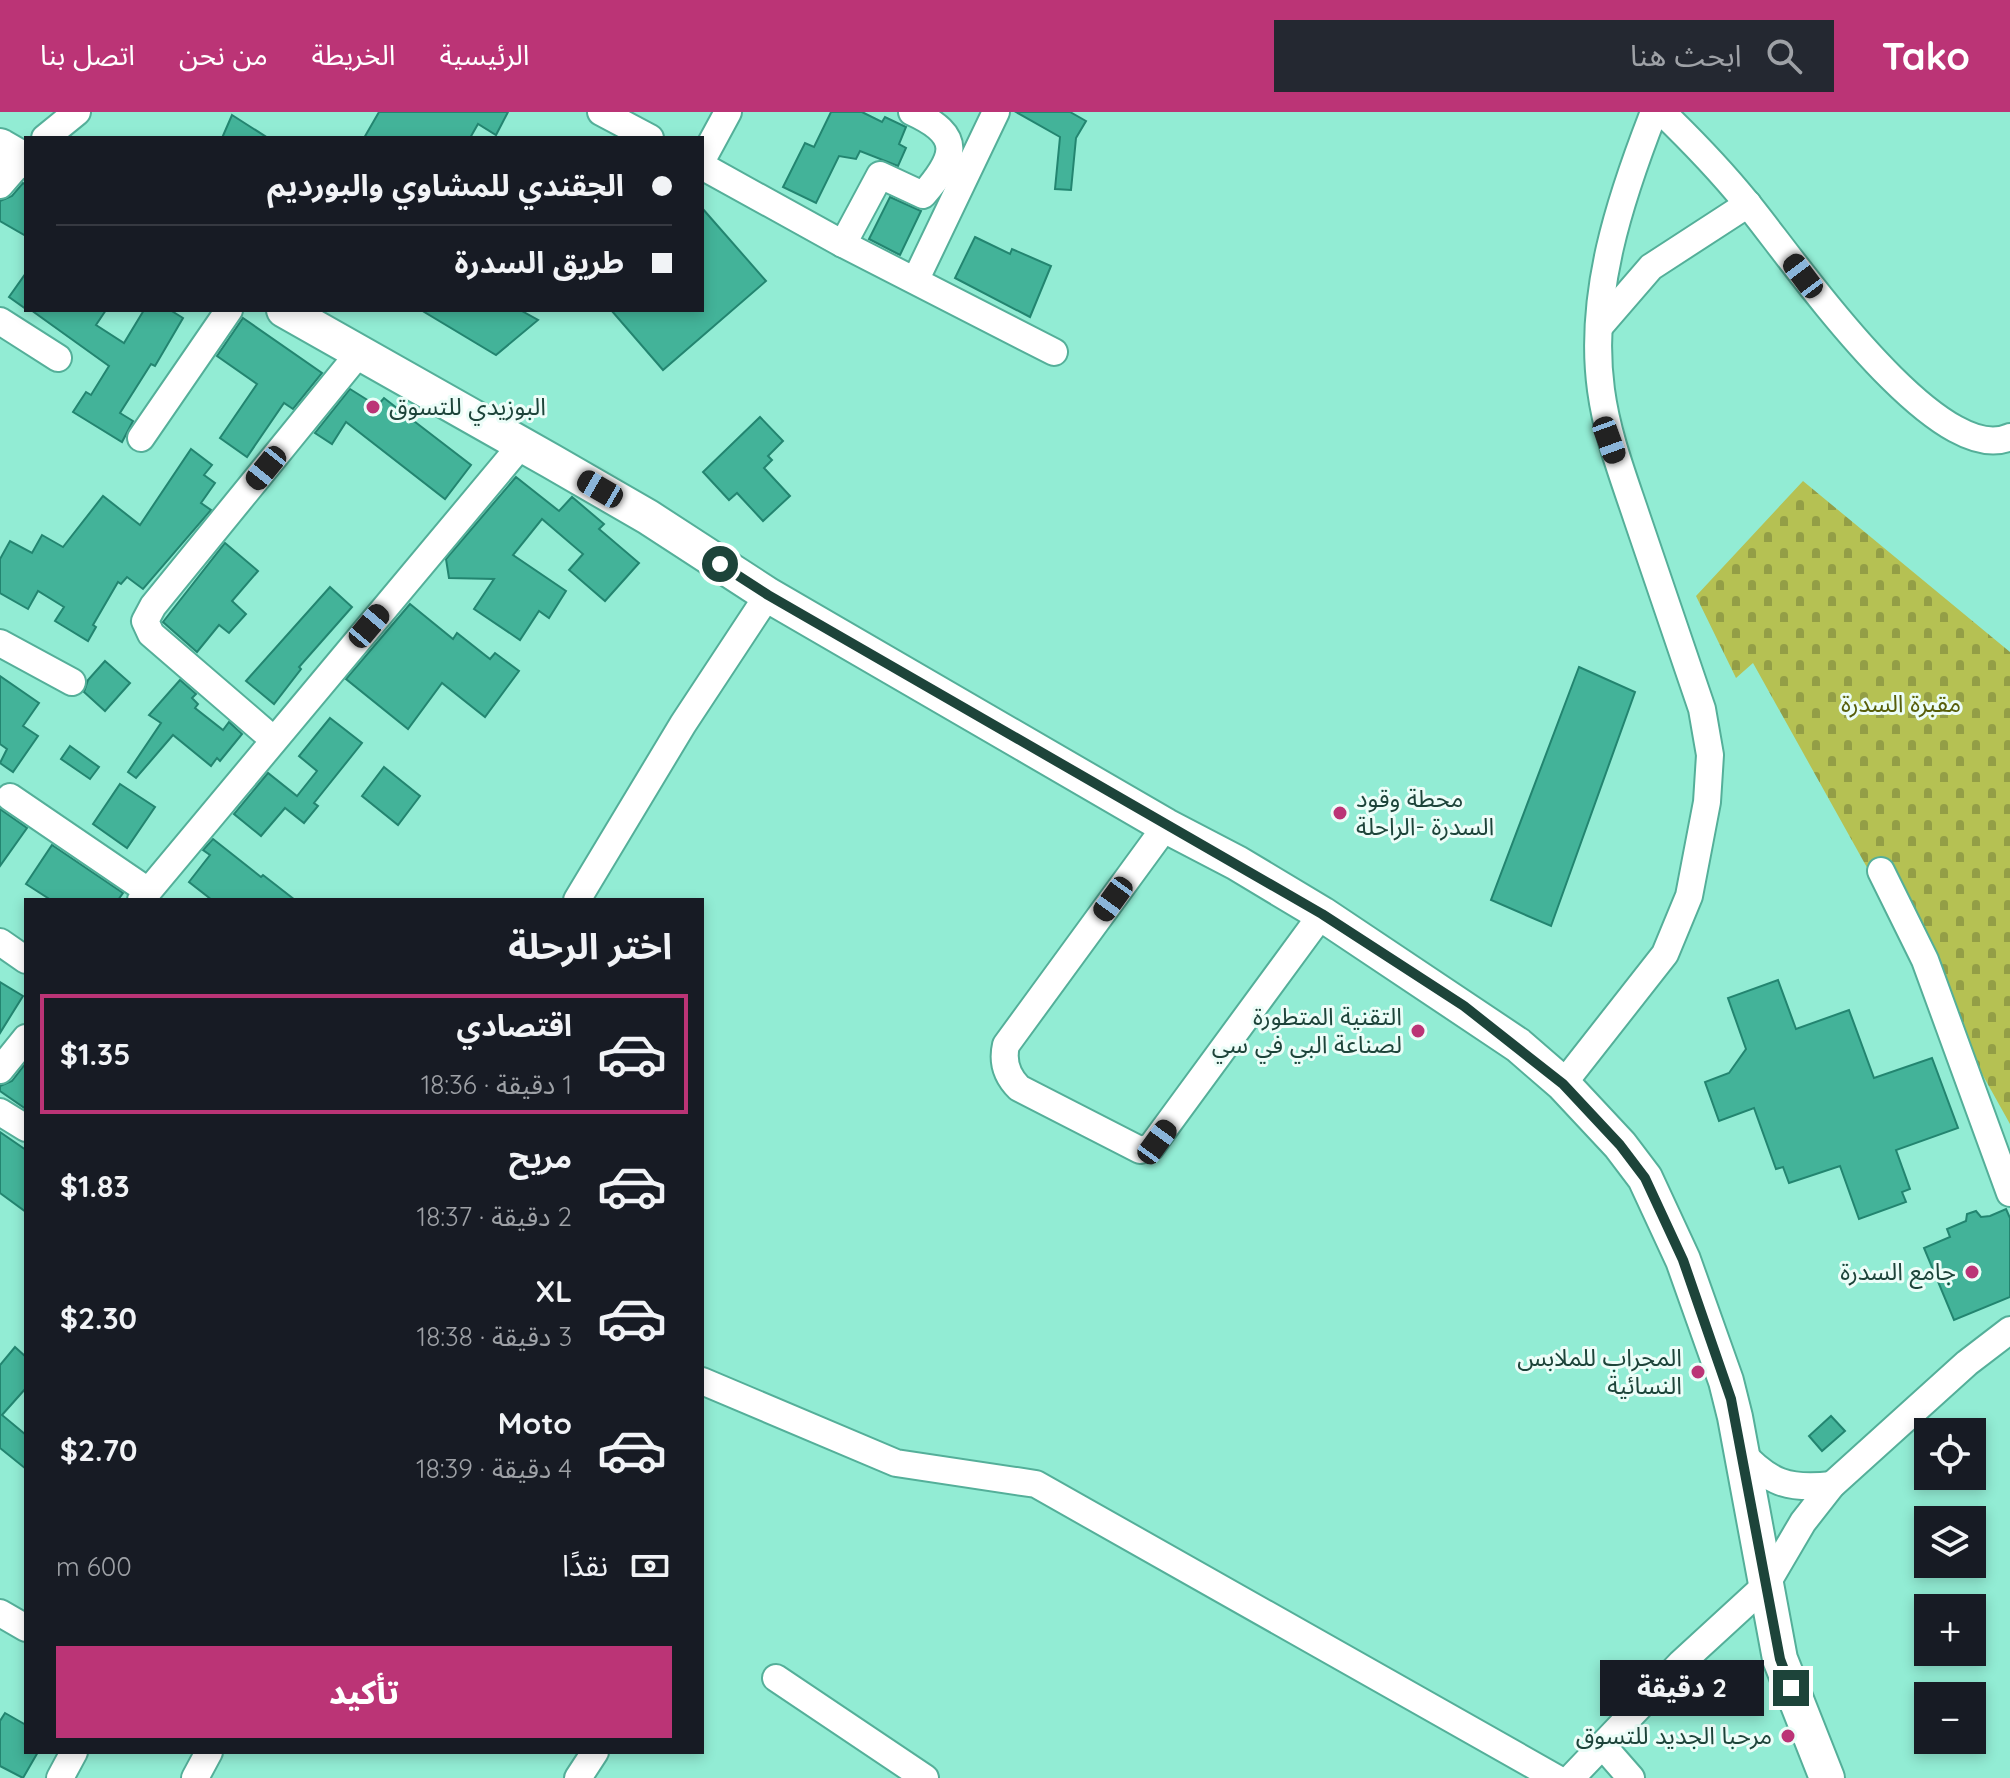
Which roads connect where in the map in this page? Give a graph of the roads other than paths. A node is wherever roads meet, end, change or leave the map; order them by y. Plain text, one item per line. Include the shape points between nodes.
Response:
1 (77, 112) edge
2 (601, 112) edge
3 (728, 112) edge
4 (912, 112) edge
5 (996, 112) edge
6 (1654, 112) edge
7 (1662, 112) edge
8 (45, 136) edge
9 (646, 136) edge
10 (24, 152) edge
11 (704, 156) edge
12 (704, 167) edge
13 (0, 185) edge
14 (1748, 204) junction
15 (843, 244) junction
16 (916, 279) junction
17 (228, 312) edge
18 (288, 312) edge
19 (0, 321) edge
20 (1600, 326) junction
21 (360, 352) junction
22 (1054, 352) dead end
23 (58, 358) dead end
24 (2010, 437) edge
25 (141, 438) dead end
26 (522, 444) junction
27 (768, 595) junction
28 (0, 643) edge
29 (72, 682) dead end
30 (274, 740) junction
31 (10, 797) dead end
32 (1166, 826) junction
33 (1881, 871) dead end
34 (144, 896) edge
35 (578, 898) edge
36 (1322, 914) junction
37 (0, 942) edge
38 (24, 959) edge
39 (24, 1040) edge
40 (0, 1070) edge
41 (1563, 1084) junction
42 (0, 1112) edge
43 (24, 1127) edge
44 (2010, 1193) edge
45 (2010, 1330) edge
46 (704, 1382) edge
47 (1739, 1450) junction
48 (1832, 1485) junction
49 (1766, 1585) junction
50 (0, 1613) edge
51 (24, 1627) edge
52 (776, 1678) dead end
53 (1603, 1746) junction
54 (73, 1754) edge
55 (208, 1754) edge
56 (594, 1754) edge
57 (60, 1778) edge
58 (195, 1778) edge
59 (578, 1778) edge
60 (925, 1778) edge
61 (1556, 1778) edge
62 (1571, 1778) edge
63 (1631, 1778) edge
64 (1827, 1778) edge

1 - 8 street
2 - 9 street
3 - 11 street
4 - 15 street via 936,123 949,141 950,159 943,174 923,195 880,175
5 - 16 street
6 - 20 street via 1623,191 1605,270
7 - 14 street
10 - 13 street
12 - 15 street
14 - 20 street via 1651,267
14 - 24 street via 1821,300 1907,394 1972,437 1997,442
15 - 16 street
16 - 22 street
17 - 25 street
18 - 21 main road
19 - 23 street
20 - 41 street via 1600,387 1609,440 1702,709 1710,755 1689,896 1665,954
21 - 26 main road
21 - 30 street via 145,621 151,634
26 - 27 main road
26 - 30 street
27 - 32 main road
27 - 35 street
28 - 29 street
30 - 34 street
31 - 34 street
32 - 36 main road
32 - 36 street via 1006,1045 1007,1073 1019,1088 1140,1150 1151,1147
33 - 44 street via 1925,960
36 - 41 main road via 1464,1006
37 - 38 street
39 - 40 street
41 - 47 main road via 1637,1167 1666,1221 1726,1381
42 - 43 street
45 - 48 street
46 - 61 street via 896,1463 1036,1484
47 - 48 street via 1758,1471 1779,1483 1803,1488
47 - 49 main road
48 - 49 street
49 - 53 street
49 - 64 main road via 1780,1659
50 - 51 street
52 - 60 street
53 - 62 street
53 - 63 street
54 - 57 street
55 - 58 street
56 - 59 street

